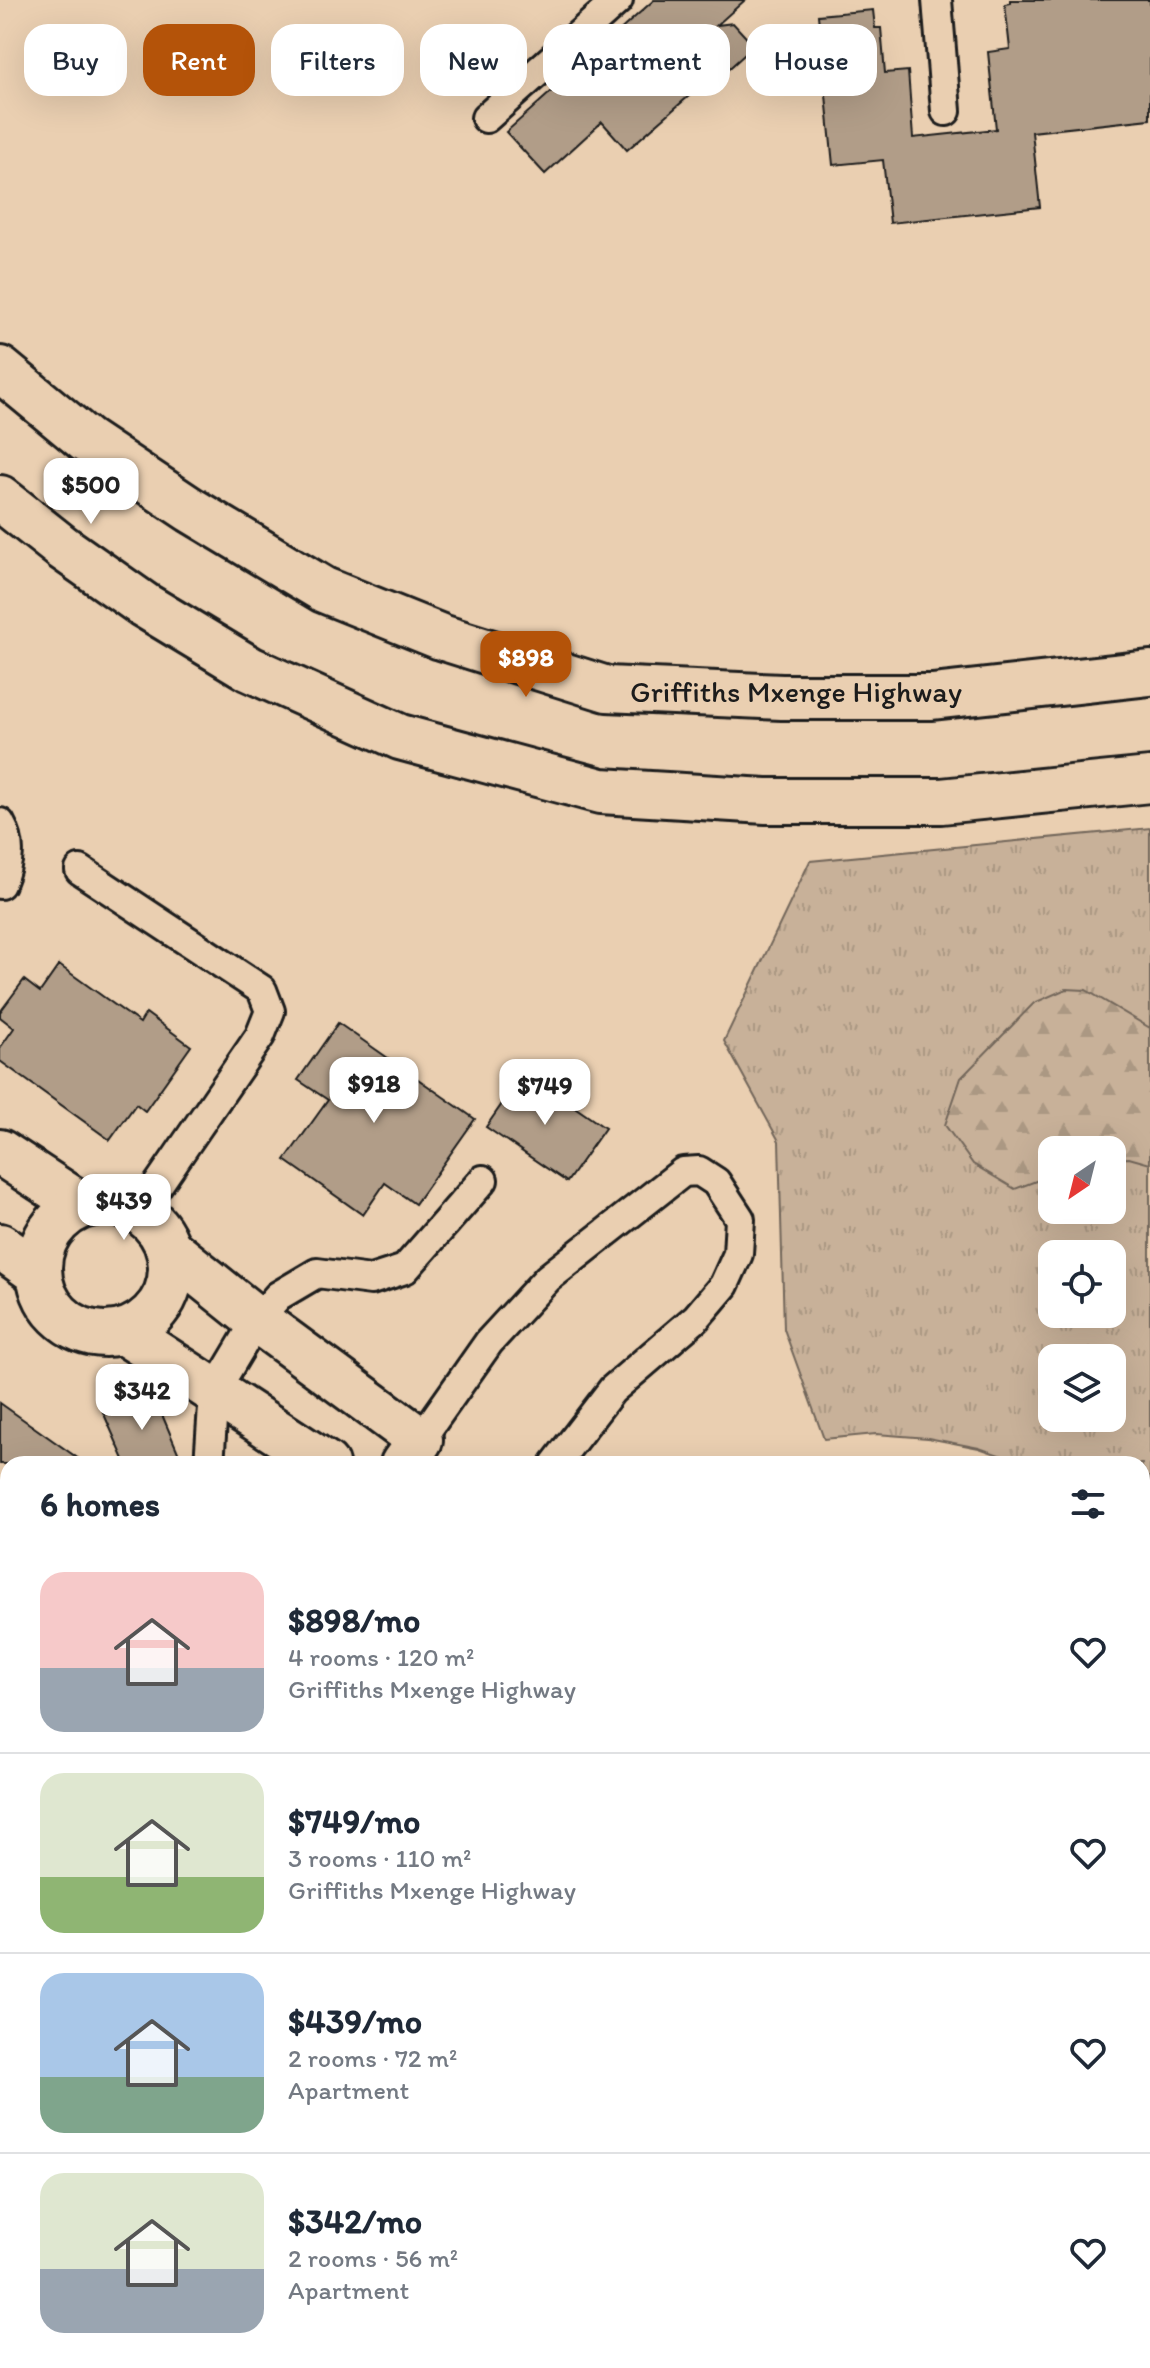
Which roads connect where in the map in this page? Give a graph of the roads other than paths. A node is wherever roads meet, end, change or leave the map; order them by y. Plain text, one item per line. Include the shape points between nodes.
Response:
1 (618, 0) edge
2 (937, 0) edge
3 (946, 111) dead end
4 (486, 118) dead end
5 (0, 369) edge
6 (0, 498) edge
7 (1150, 673) edge
8 (1150, 780) edge
9 (0, 823) edge
10 (80, 870) dead end
11 (0, 884) edge
12 (0, 1152) edge
13 (483, 1180) dead end
14 (81, 1205) junction
15 (140, 1211) junction
16 (0, 1246) edge
17 (170, 1250) junction
18 (38, 1273) junction
19 (257, 1320) junction
20 (125, 1333) junction
21 (214, 1392) junction
22 (411, 1452) edge
23 (210, 1456) edge
24 (314, 1456) edge
25 (561, 1456) edge

1 - 4 lane
2 - 3 lane
5 - 7 street, Griffiths Mxenge Highway via 86,440 324,590 441,637 607,689 932,697
6 - 8 street via 144,605 250,669 400,737 601,791 766,801 941,801
9 - 11 lane via 8,837 8,865
10 - 15 lane via 262,990 270,1011 260,1036
12 - 14 street
13 - 19 lane via 405,1269 371,1280 317,1273 278,1296
14 - 15 street via 111,1201
14 - 18 street via 57,1221 42,1245
15 - 17 street via 159,1228
16 - 18 street
17 - 19 street
17 - 20 street via 170,1285 154,1315
18 - 20 street via 46,1300 66,1323 94,1334
19 - 21 lane
19 - 22 street
20 - 21 street
21 - 23 lane
21 - 24 street
22 - 25 lane via 489,1342 548,1278 683,1172 699,1171 716,1182 740,1219 738,1254 724,1285 696,1318 612,1390

